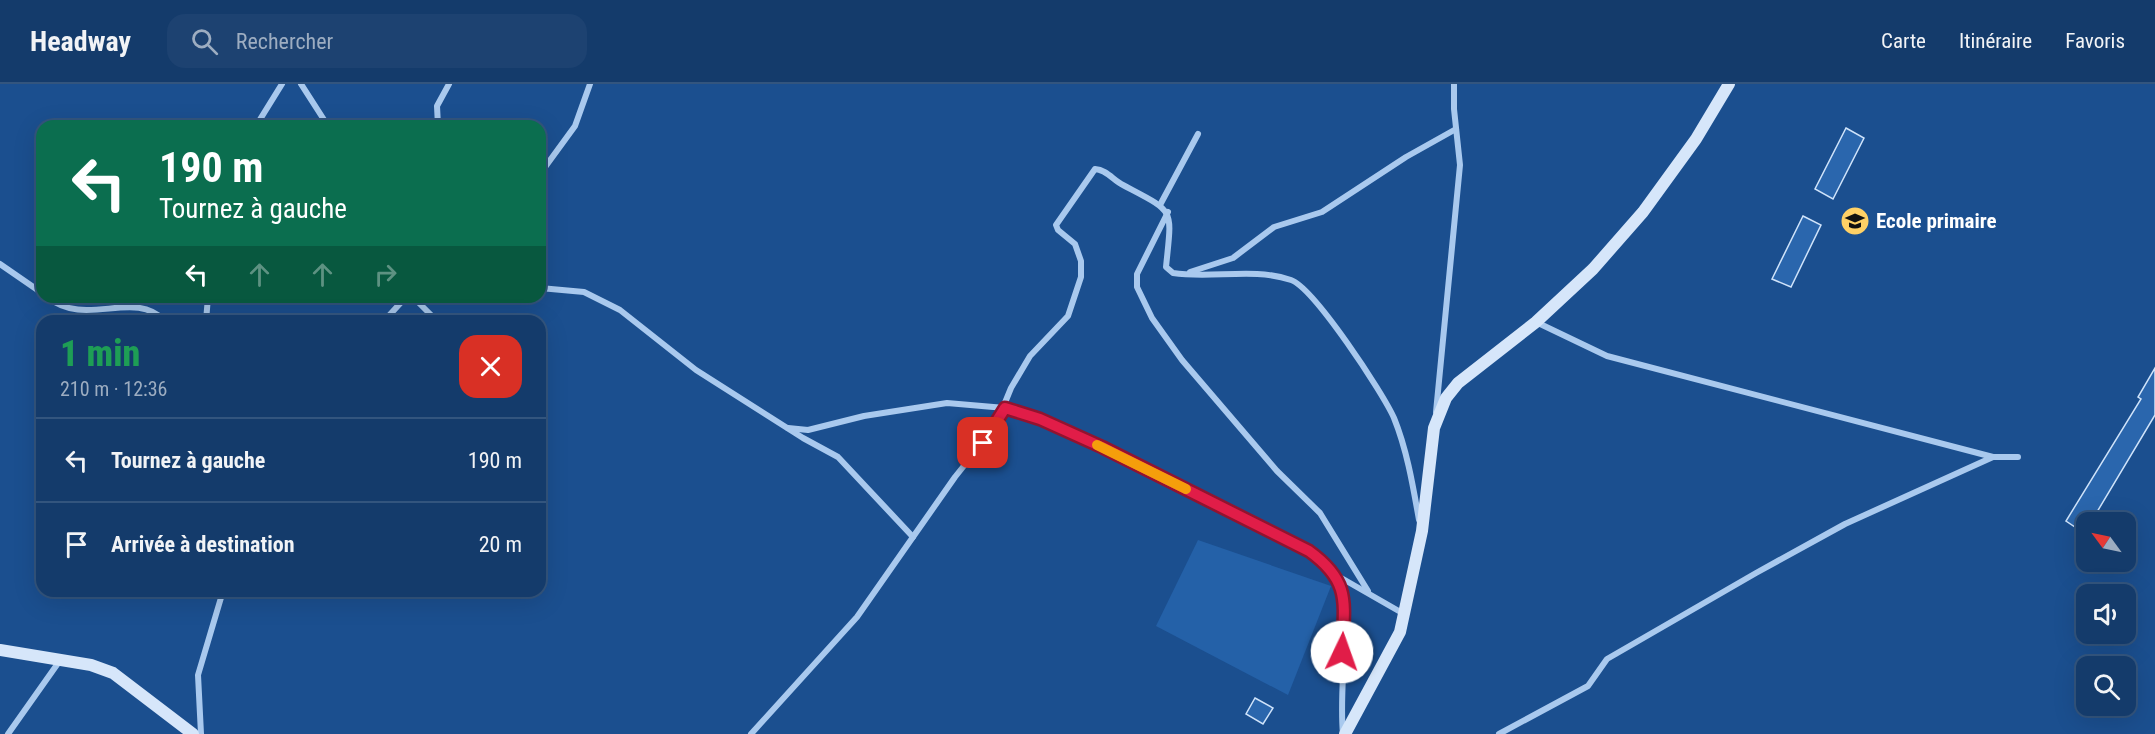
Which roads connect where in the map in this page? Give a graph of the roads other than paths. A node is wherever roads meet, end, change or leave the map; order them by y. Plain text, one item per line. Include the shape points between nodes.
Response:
1 (282, 84) edge
2 (301, 84) edge
3 (449, 84) edge
4 (590, 84) edge
5 (1454, 84) edge
6 (1729, 84) edge
7 (260, 120) edge
8 (324, 120) edge
9 (438, 120) edge
10 (1456, 129) junction
11 (1198, 134) dead end
12 (546, 166) edge
13 (1160, 205) junction
14 (1168, 212) junction
15 (0, 264) edge
16 (1184, 274) junction
17 (36, 289) edge
18 (546, 289) edge
19 (56, 303) edge
20 (400, 303) edge
21 (418, 303) edge
22 (159, 315) edge
23 (390, 315) edge
24 (431, 315) edge
25 (1536, 322) junction
26 (1005, 408) junction
27 (788, 428) junction
28 (1434, 428) junction
29 (1993, 457) junction
30 (2018, 457) dead end
31 (1422, 531) junction
32 (913, 537) junction
33 (1336, 574) junction
34 (1370, 594) junction
35 (221, 597) edge
36 (1404, 614) junction
37 (1, 650) edge
38 (62, 660) junction
39 (8, 734) edge
40 (193, 734) edge
41 (201, 734) edge
42 (751, 734) edge
43 (1344, 734) edge
44 (1499, 734) edge

1 - 7 street
2 - 8 street
3 - 9 street via 437,106
4 - 12 street via 575,126
5 - 10 street
6 - 25 street via 1696,139 1643,212 1593,269
10 - 16 street via 1322,212 1274,227 1233,258
10 - 28 street via 1460,165
11 - 13 street
13 - 14 street
13 - 26 street via 1095,169 1056,225 1079,251 1081,277 1074,302 1068,316 1018,374
14 - 16 street via 1166,267 1173,273
14 - 34 street via 1137,274 1137,287 1152,318 1182,360 1277,471 1320,513
15 - 17 street
16 - 31 street via 1258,274 1281,277 1303,287 1351,351 1393,417
18 - 27 street via 584,292 620,310 696,370
19 - 22 street via 65,309 82,311 143,307
20 - 23 street
21 - 24 street
25 - 28 street via 1458,383 1446,398
25 - 29 street via 1607,356
26 - 27 street via 947,404 864,416 808,430
26 - 32 street
26 - 33 street via 1075,434 1278,533 1309,551
27 - 32 street via 838,457
28 - 31 street
29 - 30 street
29 - 44 street via 1845,524 1756,573 1607,659 1588,686
31 - 36 street
32 - 42 street via 858,617
33 - 34 street
33 - 43 street via 1344,612
34 - 36 street
35 - 41 street via 198,675
36 - 43 street via 1392,650
37 - 38 street
38 - 39 street
38 - 40 street via 113,673

